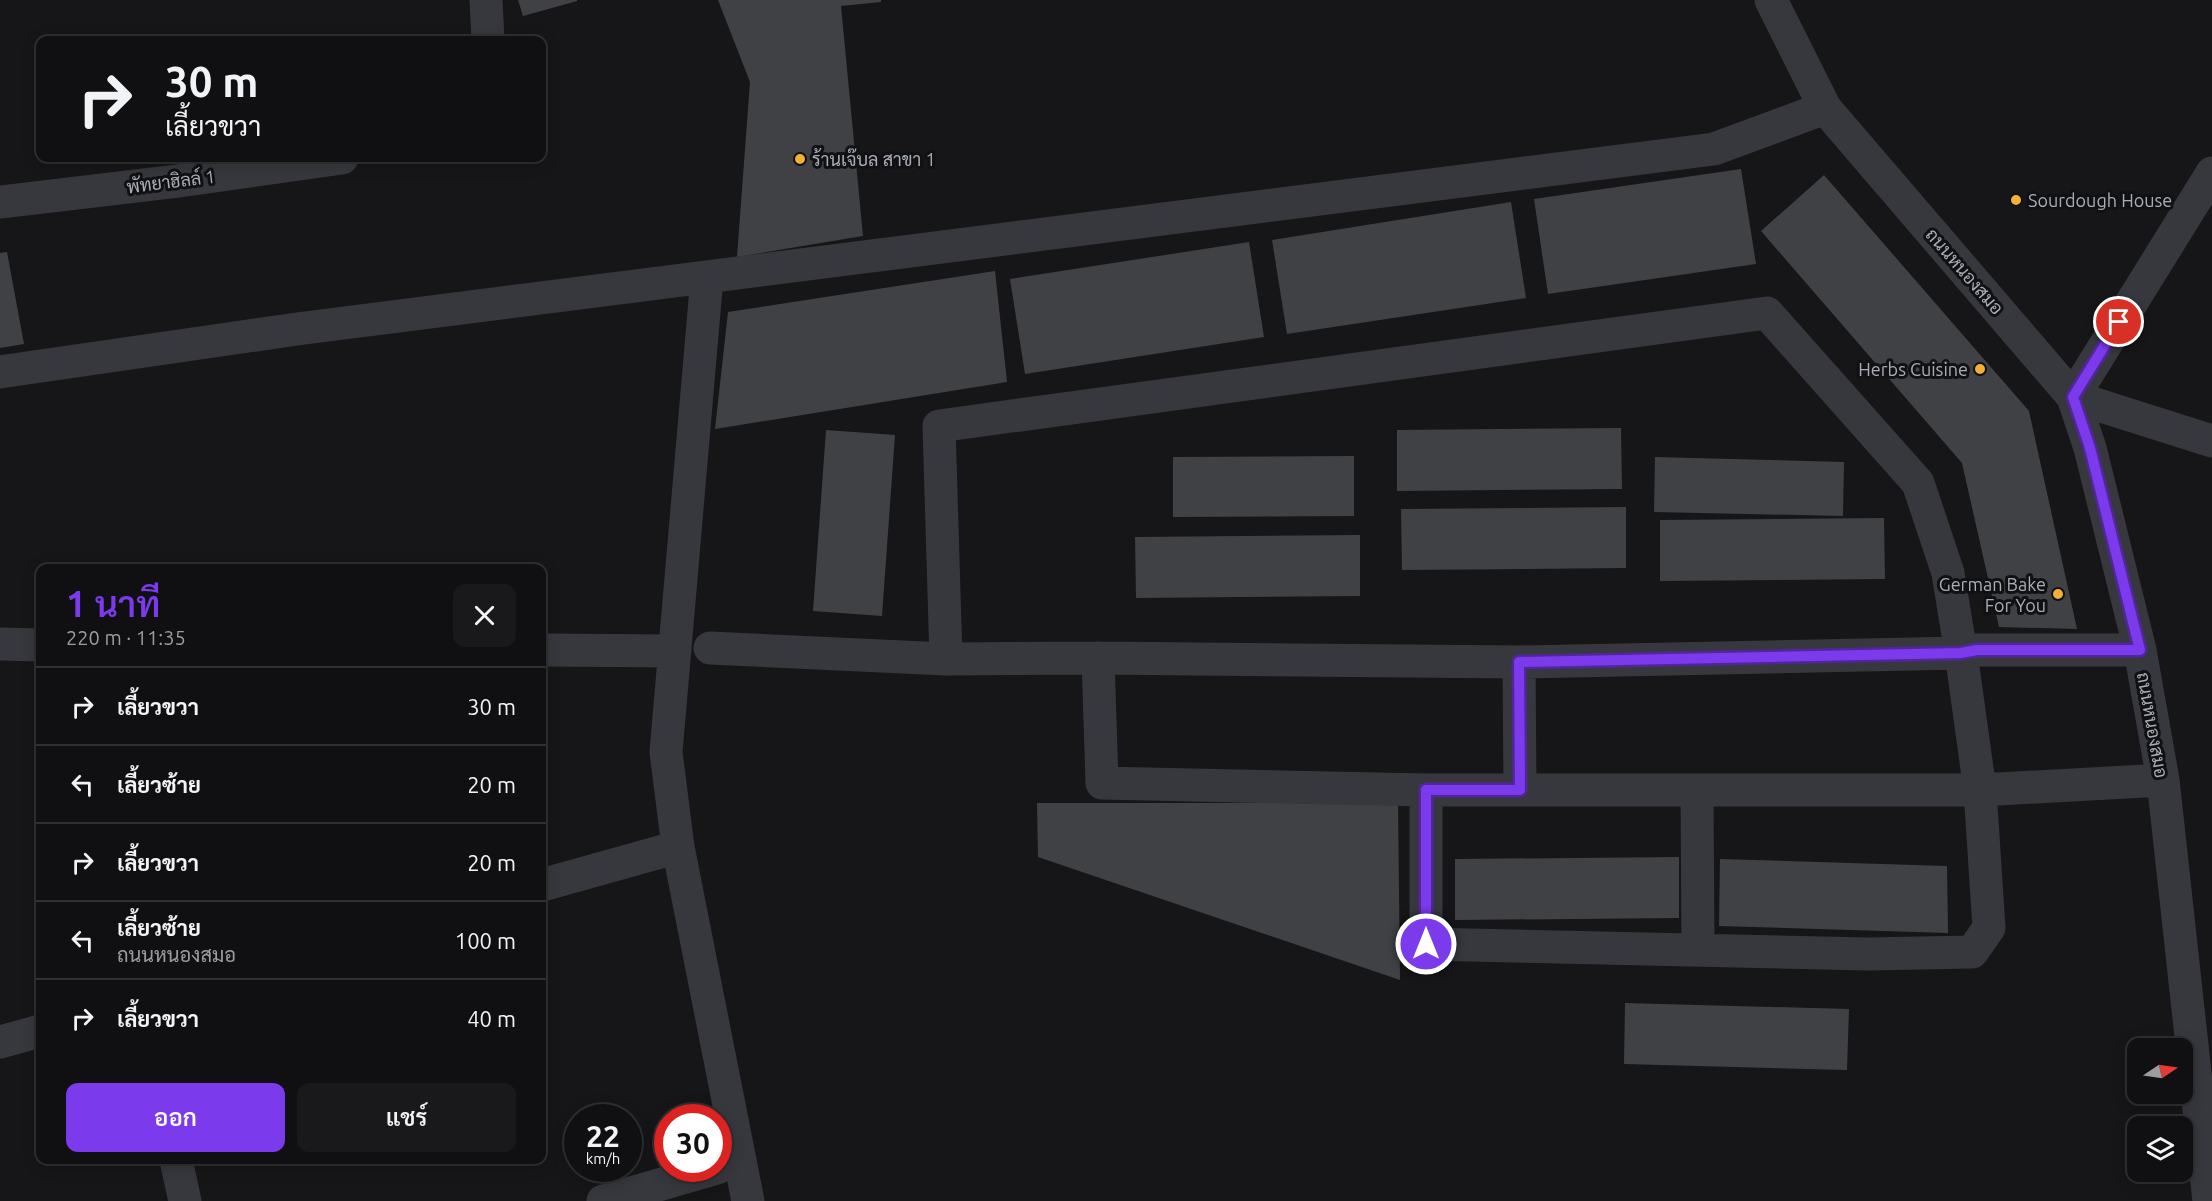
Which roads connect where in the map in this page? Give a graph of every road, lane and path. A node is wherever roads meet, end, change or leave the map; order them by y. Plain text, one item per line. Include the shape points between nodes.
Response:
1 (486, 0) edge
2 (1771, 0) edge
3 (488, 36) edge
4 (1826, 108) junction
5 (282, 162) edge
6 (176, 169) edge
7 (2212, 173) edge
8 (0, 202) edge
9 (707, 277) junction
10 (0, 372) edge
11 (2073, 397) junction
12 (2212, 441) edge
13 (1, 644) edge
14 (36, 645) edge
15 (710, 648) dead end
16 (546, 650) edge
17 (2140, 650) junction
18 (675, 651) junction
19 (1961, 653) junction
20 (1098, 658) junction
21 (946, 659) junction
22 (1519, 662) junction
23 (2163, 780) junction
24 (1426, 790) junction
25 (1520, 790) junction
26 (1697, 790) junction
27 (1980, 790) junction
28 (678, 847) junction
29 (546, 884) edge
30 (1698, 950) junction
31 (36, 1032) edge
32 (0, 1042) edge
33 (717, 1104) edge
34 (177, 1164) edge
35 (2209, 1164) edge
36 (732, 1176) edge
37 (670, 1182) edge
38 (185, 1201) edge
39 (603, 1201) edge
40 (748, 1201) edge
41 (2209, 1201) edge

1 - 3 street
2 - 4 street, ถนนหนองสมอ
4 - 9 street via 1714,149
4 - 11 street, ถนนหนองสมอ
5 - 6 street, พัทยาฮิลล์ 1
6 - 8 street, พัทยาฮิลล์ 1
7 - 11 street
9 - 10 street via 297,329
9 - 18 street
11 - 12 street
11 - 17 street, ถนนหนองสมอ via 2090,448
13 - 14 street
15 - 21 street
16 - 18 street
17 - 19 street
17 - 23 street, ถนนหนองสมอ
18 - 28 street via 666,752
19 - 21 street via 1948,573 1918,483 1767,313 939,426
19 - 22 street
19 - 27 street
20 - 21 street
20 - 22 street
20 - 24 street via 1102,783
22 - 25 street
23 - 27 street
23 - 35 street, ถนนหนองสมอ
24 - 25 street
24 - 30 street via 1426,944
25 - 26 street
26 - 27 street
26 - 30 street
27 - 30 street via 1989,928 1972,952
28 - 29 street
28 - 33 street
31 - 32 street
34 - 38 street
35 - 41 street, ถนนหนองสมอ
36 - 40 street
37 - 39 street

